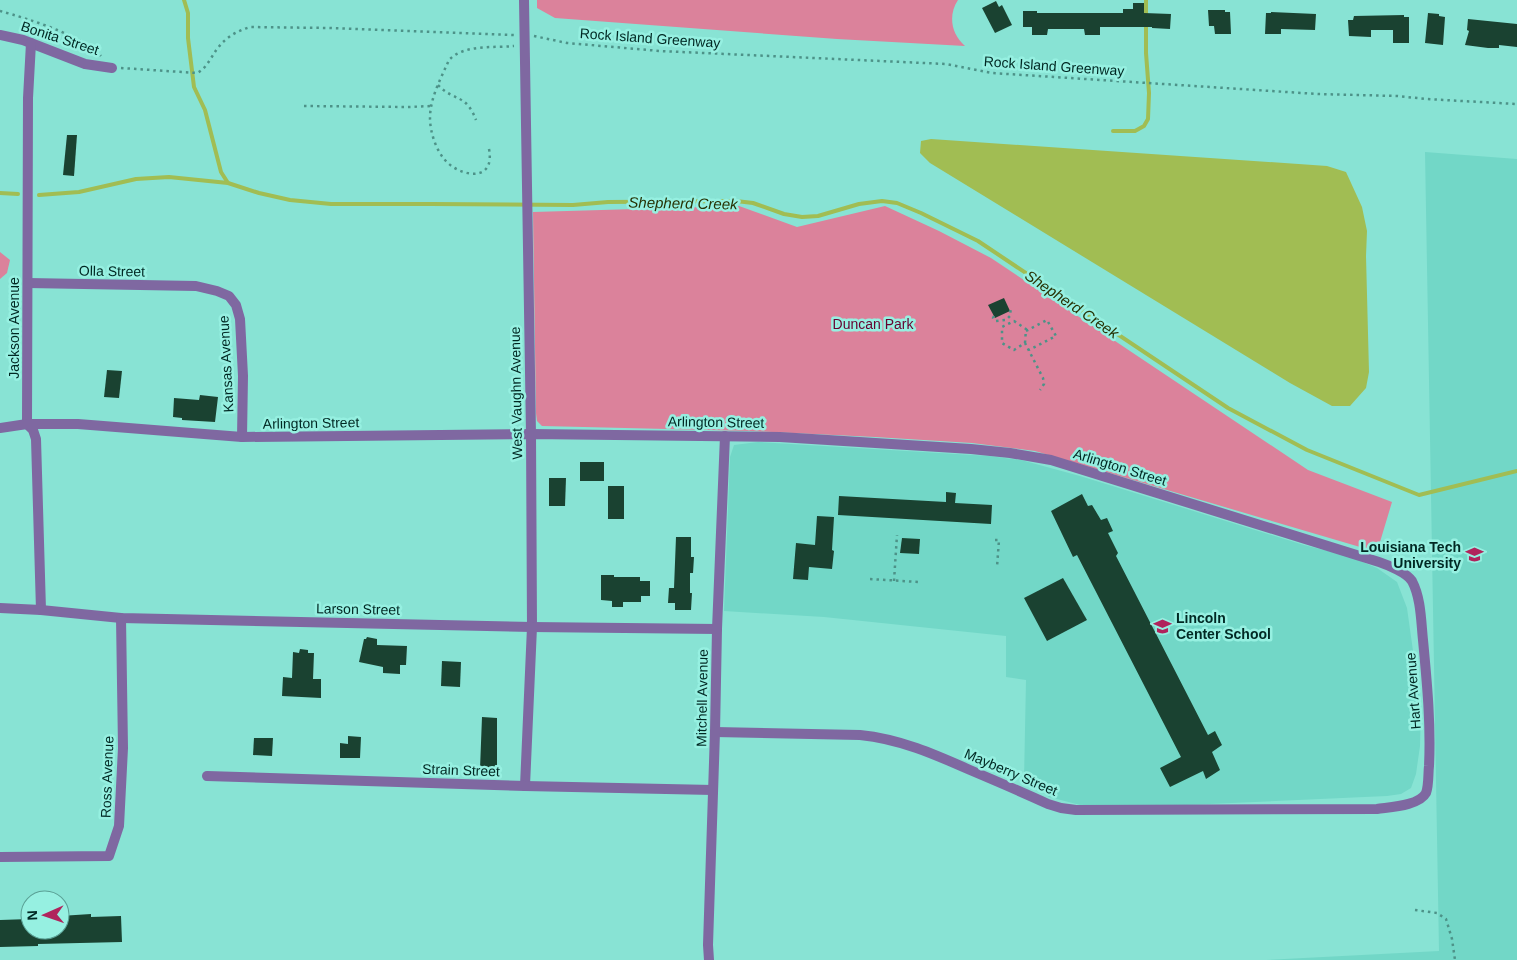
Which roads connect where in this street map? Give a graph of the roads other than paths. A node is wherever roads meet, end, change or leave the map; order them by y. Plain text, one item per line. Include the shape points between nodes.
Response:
1 (524, 0) edge
2 (0, 35) edge
3 (31, 43) junction
4 (112, 68) road end
5 (28, 283) junction
6 (196, 286) joint
7 (27, 424) junction
8 (0, 428) edge
9 (531, 434) junction
10 (725, 436) junction
11 (242, 437) junction
12 (1411, 579) joint
13 (0, 608) edge
14 (41, 610) junction
15 (121, 618) junction
16 (532, 627) junction
17 (716, 630) junction
18 (715, 732) junction
19 (207, 776) dead end
20 (525, 786) junction
21 (713, 790) junction
22 (1420, 799) joint
23 (0, 857) edge
24 (709, 960) edge

1 - 9 street, West Vaughn Avenue
2 - 3 street, Bonita Street
3 - 4 street, Bonita Street via 84,64
3 - 5 street, Jackson Avenue
5 - 6 street, Olla Street
5 - 7 street, Jackson Avenue
6 - 11 street, Kansas Avenue via 229,296 236,305 240,319 243,376
7 - 8 street, Arlington Street
7 - 11 street, Arlington Street via 78,424
7 - 14 street, Jackson Avenue via 36,439
9 - 10 street, Arlington Street
9 - 11 street, Arlington Street
9 - 16 street, West Vaughn Avenue
10 - 12 street, Arlington Street via 835,440 1032,456 1379,562
10 - 17 street, Mitchell Avenue
12 - 22 street, Hart Avenue via 1418,599 1429,699 1428,784
13 - 14 street, Larson Street
14 - 15 street, Larson Street
15 - 16 street, Larson Street
15 - 23 street, Ross Avenue via 123,748 119,826 109,856
16 - 17 street, Larson Street
16 - 20 street, West Vaughn Avenue
17 - 18 street, Mitchell Avenue
18 - 21 street, Mitchell Avenue
18 - 22 street, Mayberry Street via 878,736 926,751 1048,804 1076,810 1376,809 1403,806
19 - 20 street, Strain Street
20 - 21 street, Strain Street
21 - 24 street, Mitchell Avenue

